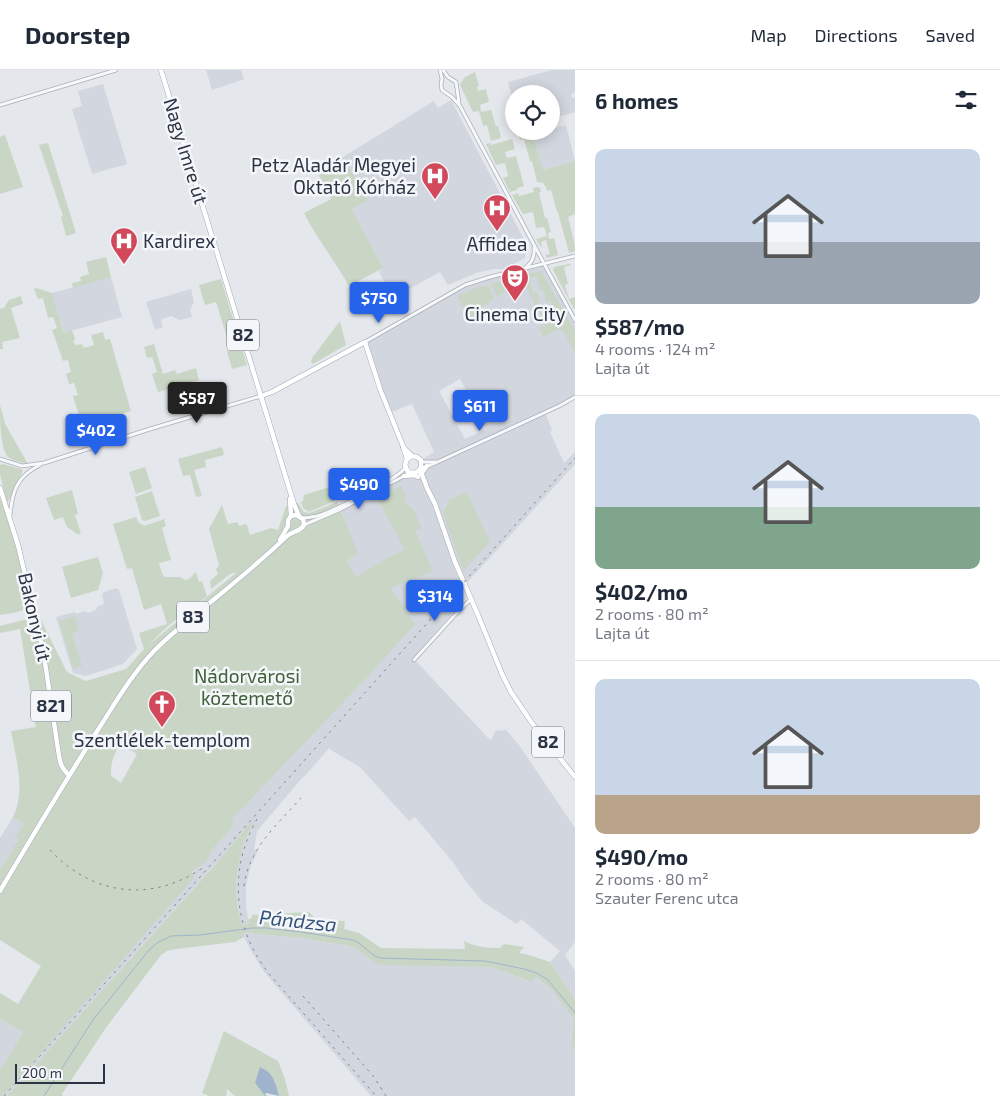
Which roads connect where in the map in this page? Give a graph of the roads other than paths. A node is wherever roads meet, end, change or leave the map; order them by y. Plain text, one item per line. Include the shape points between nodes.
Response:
1 (116, 70) edge
2 (161, 70) edge
3 (441, 70) edge
4 (452, 79) junction
5 (441, 85) junction
6 (456, 87) junction
7 (447, 94) junction
8 (0, 105) edge
9 (460, 106) junction
10 (533, 242) junction
11 (575, 256) edge
12 (544, 264) junction
13 (522, 270) junction
14 (575, 320) edge
15 (365, 342) junction
16 (261, 396) junction
17 (575, 397) edge
18 (403, 446) junction
19 (412, 456) junction
20 (0, 459) edge
21 (406, 459) junction
22 (44, 462) junction
23 (437, 462) junction
24 (427, 466) joint
25 (405, 468) junction
26 (421, 470) junction
27 (412, 473) junction
28 (404, 476) junction
29 (0, 488) edge
30 (289, 490) junction
31 (291, 516) junction
32 (10, 517) junction
33 (300, 517) junction
34 (304, 525) junction
35 (288, 526) junction
36 (293, 531) junction
37 (277, 545) junction
38 (471, 599) junction
39 (414, 660) dead end
40 (69, 775) junction
41 (575, 777) edge
42 (0, 891) edge

1 - 8 street
2 - 16 main road, Nagy Imre út / 82
3 - 4 street
3 - 5 street
4 - 5 street via 444,79
4 - 6 street
5 - 7 street
6 - 7 street via 454,92
6 - 9 street
7 - 9 street
9 - 10 street
10 - 12 street
10 - 13 street via 534,258
11 - 12 street
12 - 13 street
12 - 14 street
13 - 15 street via 465,285
15 - 16 main road
15 - 18 main road, 82
16 - 22 street
16 - 30 main road, Nagy Imre út / 83
17 - 23 street
18 - 19 main road, 82
18 - 21 main road, 82
19 - 21 main road
19 - 26 main road, 82 via 419,458
20 - 22 street via 22,466
21 - 25 main road, 82
22 - 32 street via 20,480 13,494
23 - 24 street
23 - 26 street
24 - 26 main road
25 - 27 main road, 82
25 - 33 street via 397,476 338,507 317,516
26 - 27 main road, 82
26 - 27 main road
26 - 28 main road
26 - 38 main road, 82
27 - 28 street
28 - 34 street
29 - 32 main road, Bakonyi út / 821
30 - 31 main road, Nagy Imre út / 83
30 - 33 main road, Nagy Imre út / 83
31 - 33 main road
31 - 35 main road, 83
32 - 40 main road, Bakonyi út / 821 via 46,669 58,756
33 - 34 main road, 83
34 - 36 main road, 83
35 - 36 main road
35 - 37 main road, 83
36 - 37 main road, 83
37 - 40 main road, 83 via 154,650 121,694
38 - 39 street
38 - 41 main road, 82 via 511,692
40 - 42 main road, 83

